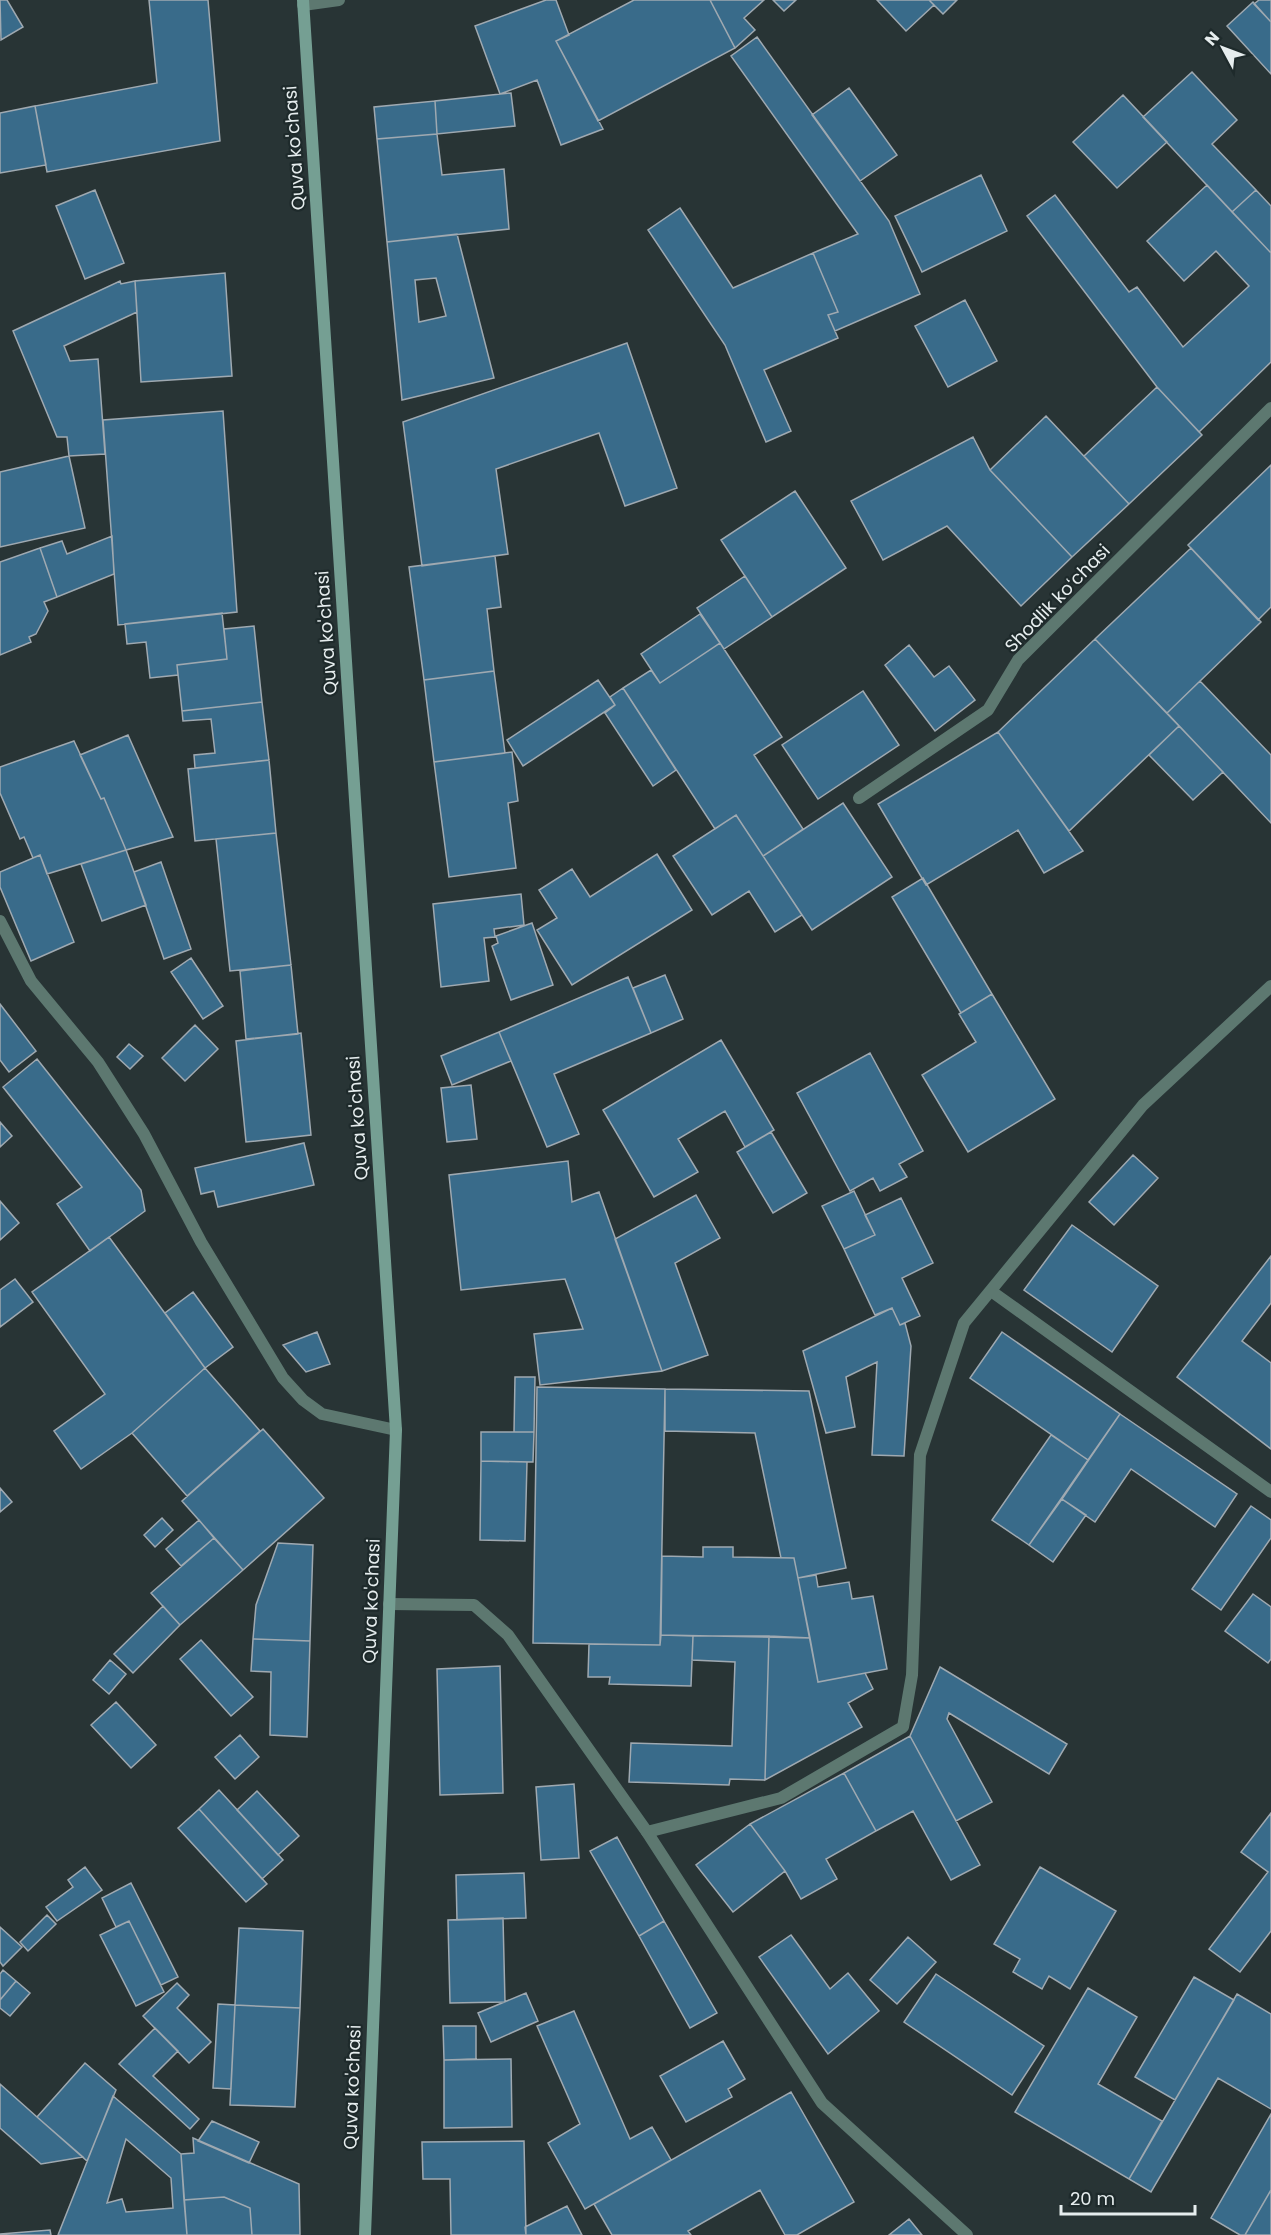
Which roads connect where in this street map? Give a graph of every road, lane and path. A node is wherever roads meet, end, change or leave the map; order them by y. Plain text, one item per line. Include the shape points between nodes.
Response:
1 (339, 0) edge
2 (303, 3) edge
3 (1271, 408) edge
4 (859, 798) dead end
5 (0, 921) edge
6 (1271, 986) edge
7 (991, 1292) junction
8 (396, 1430) junction
9 (1271, 1492) edge
10 (389, 1604) junction
11 (647, 1832) junction
12 (365, 2235) edge
13 (967, 2235) edge

1 - 2 street
2 - 8 main road, Quva ko'chasi
3 - 4 street, Shodlik koʻchasi via 1018,660 988,710
5 - 8 street via 31,981 98,1062 144,1134 201,1242 283,1378 322,1414
6 - 7 street via 1143,1105
7 - 9 street
7 - 11 street via 964,1323 920,1455 912,1675 903,1727 781,1798
8 - 10 main road, Quva ko'chasi
10 - 11 street via 474,1605 508,1635
10 - 12 main road, Quva ko'chasi
11 - 13 street via 822,2103

